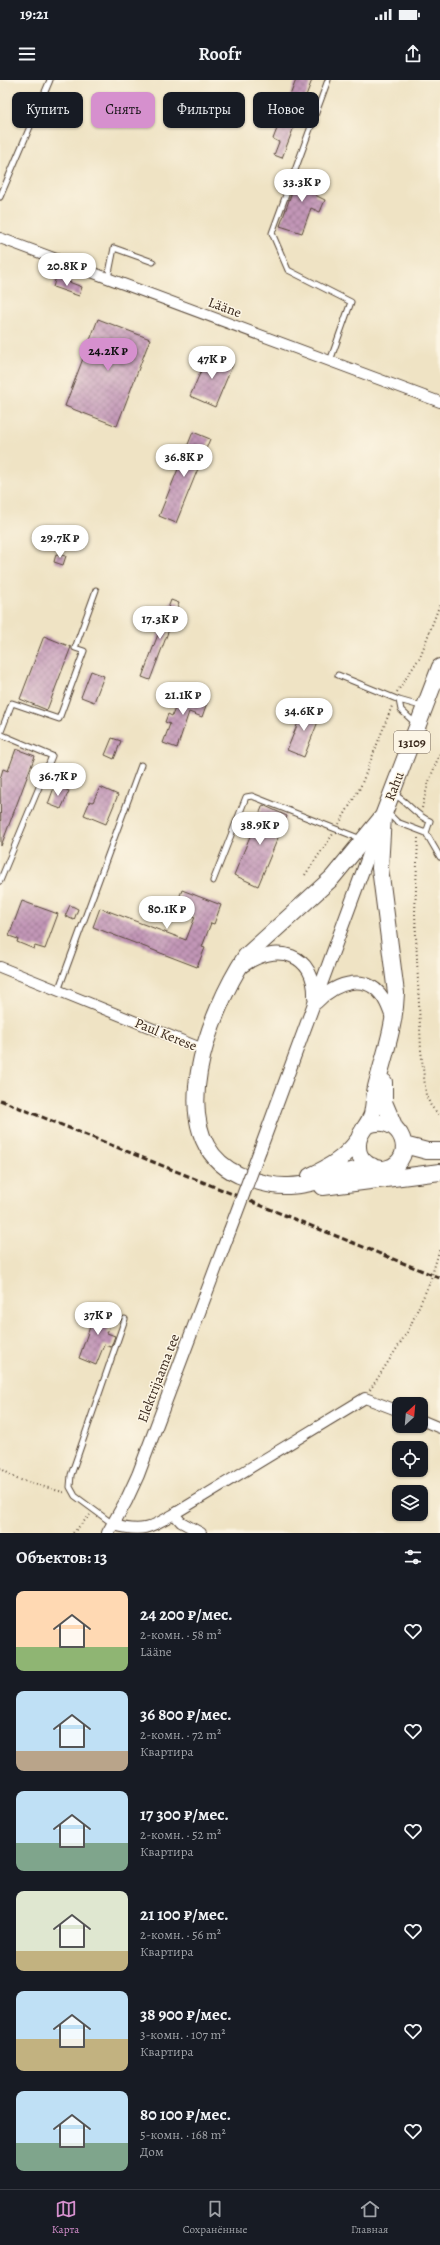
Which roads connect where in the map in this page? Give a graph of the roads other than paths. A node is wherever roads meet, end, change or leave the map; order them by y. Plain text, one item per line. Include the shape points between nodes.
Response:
1 (50, 80) edge
2 (328, 80) edge
3 (0, 197) edge
4 (0, 238) edge
5 (153, 262) dead end
6 (108, 278) junction
7 (330, 361) junction
8 (440, 401) edge
9 (96, 590) dead end
10 (440, 668) edge
11 (338, 675) dead end
12 (397, 699) junction
13 (425, 707) junction
14 (418, 726) junction
15 (141, 765) dead end
16 (392, 794) junction
17 (388, 822) junction
18 (426, 833) junction
19 (363, 840) junction
20 (440, 857) edge
21 (0, 881) edge
22 (213, 881) dead end
23 (0, 967) edge
24 (236, 972) junction
25 (58, 991) junction
26 (314, 1005) junction
27 (393, 1021) junction
28 (203, 1049) junction
29 (387, 1051) junction
30 (368, 1125) junction
31 (395, 1128) junction
32 (358, 1140) junction
33 (404, 1145) junction
34 (440, 1151) edge
35 (440, 1163) edge
36 (372, 1166) junction
37 (389, 1168) junction
38 (440, 1172) edge
39 (286, 1186) junction
40 (125, 1319) dead end
41 (392, 1408) edge
42 (428, 1423) edge
43 (440, 1428) edge
44 (174, 1514) junction
45 (111, 1529) edge
46 (202, 1533) edge

1 - 3 lane
2 - 7 lane via 272,233 288,270 351,302
4 - 6 street, Lääne
5 - 6 lane via 114,248
6 - 7 street, Lääne
7 - 8 street, Lääne
9 - 21 lane via 75,648 84,651 59,719 12,703 0,734 52,756
10 - 13 highway, Rahu / 13109
11 - 12 lane
12 - 13 lane
12 - 14 lane via 401,710
13 - 14 highway, Rahu / 13109
14 - 16 highway, Rahu / 13109
15 - 25 lane
16 - 17 highway, Rahu / 13109
16 - 18 lane via 403,799 409,809 420,818 430,821
17 - 18 lane
17 - 19 highway
17 - 26 street, 13109
17 - 27 highway via 380,868 396,993
18 - 20 lane
19 - 22 lane via 252,796 246,797
19 - 24 highway via 332,878 257,946
23 - 25 street, Paul Kerese
24 - 26 street via 254,958 266,954 288,955 309,970
24 - 28 highway
25 - 28 street, Paul Kerese
26 - 27 street via 331,989 341,984 361,983 380,994
26 - 45 street, Elektrijaama tee / 13109, bridge via 138,1475
27 - 29 highway
28 - 39 highway, Paul Kerese via 197,1084 197,1103 202,1136 212,1155 224,1166 250,1180
29 - 30 highway
29 - 31 highway via 384,1102
30 - 31 highway via 381,1122
30 - 32 highway
31 - 33 highway via 401,1134
32 - 36 highway via 359,1154 366,1164
32 - 39 highway, Paul Kerese via 344,1156 327,1168
33 - 34 highway via 427,1151
33 - 37 highway via 400,1159
35 - 37 highway
36 - 37 highway
36 - 39 highway, Paul Kerese via 326,1180
38 - 39 highway, Paul Kerese via 347,1185 302,1188
40 - 45 lane via 71,1475 70,1487 74,1496 95,1510
41 - 44 street via 365,1398
42 - 43 street
44 - 45 street via 140,1532
44 - 46 street via 181,1522

